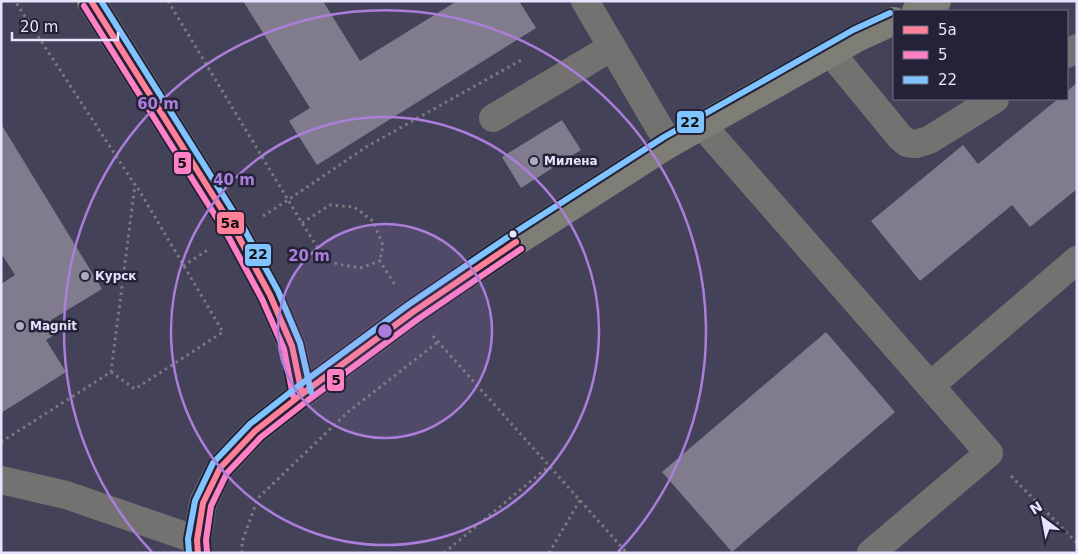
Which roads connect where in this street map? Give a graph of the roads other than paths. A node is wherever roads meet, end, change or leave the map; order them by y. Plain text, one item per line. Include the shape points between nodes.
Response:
1 (91, 1) edge
2 (585, 1) edge
3 (938, 1) edge
4 (918, 10) edge
5 (893, 21) edge
6 (612, 47) junction
7 (831, 53) junction
8 (993, 100) edge
9 (492, 118) dead end
10 (702, 125) junction
11 (669, 144) junction
12 (1077, 260) edge
13 (930, 386) junction
14 (302, 394) junction
15 (1, 480) edge
16 (198, 546) edge
17 (871, 553) edge

1 - 14 main road via 236,232 270,295 292,346
2 - 6 lane
3 - 4 main road
5 - 7 main road
6 - 9 lane
6 - 11 lane
7 - 8 lane via 907,143 929,140
7 - 10 main road
10 - 11 main road
10 - 13 lane
11 - 14 main road via 413,312
12 - 13 lane
13 - 17 lane via 988,453
14 - 16 main road via 255,431 220,468 203,503
15 - 16 lane via 66,495

